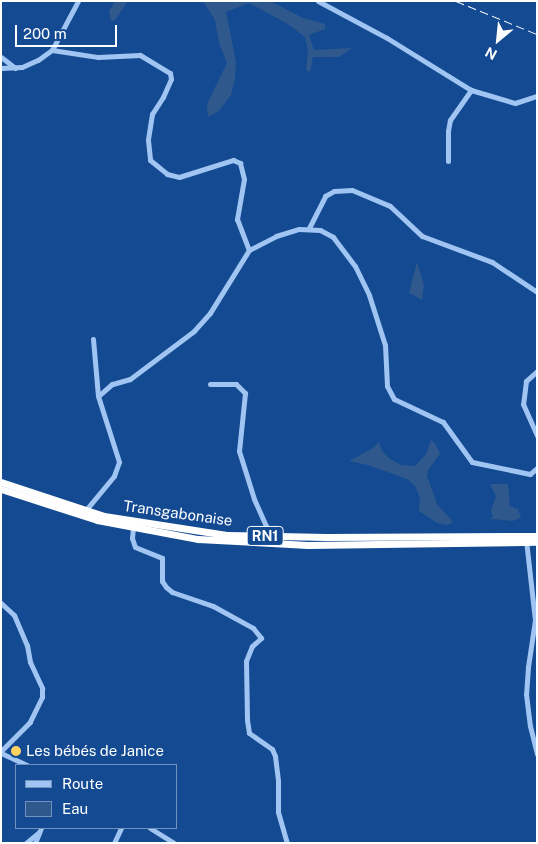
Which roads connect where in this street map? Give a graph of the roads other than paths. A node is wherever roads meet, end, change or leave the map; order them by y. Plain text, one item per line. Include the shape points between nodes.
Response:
1 (78, 1) edge
2 (318, 1) edge
3 (52, 50) junction
4 (1, 57) edge
5 (1, 68) edge
6 (15, 68) junction
7 (471, 90) junction
8 (537, 96) edge
9 (448, 161) dead end
10 (309, 228) junction
11 (249, 250) junction
12 (537, 292) edge
13 (93, 339) dead end
14 (537, 371) edge
15 (210, 384) dead end
16 (98, 396) junction
17 (537, 436) edge
18 (537, 468) edge
19 (1, 482) edge
20 (1, 489) edge
21 (85, 511) junction
22 (133, 528) junction
23 (267, 536) junction
24 (537, 536) edge
25 (526, 539) junction
26 (537, 542) edge
27 (1, 603) edge
28 (1, 752) edge
29 (537, 754) edge
30 (26, 764) edge
31 (121, 829) edge
32 (152, 829) edge
33 (40, 830) edge
34 (26, 843) edge
35 (35, 843) edge
36 (114, 843) edge
37 (174, 843) edge
38 (287, 843) edge

1 - 3 street
2 - 7 street via 387,38
3 - 6 street via 38,60
3 - 11 street via 98,57 122,58 140,54 170,73 164,97 152,114 148,140 150,160 167,174 179,177 233,160 240,163 244,179 237,219
4 - 6 street
5 - 6 street
7 - 8 street via 515,102
7 - 9 street via 450,120
10 - 11 street via 276,236
10 - 12 street via 325,196 334,191 352,190 390,206 422,236 492,262
10 - 18 street via 333,237 356,266 381,331 387,359 387,386 394,399 443,422 472,462 530,474
11 - 16 street via 215,306 194,331 130,379 112,384
13 - 16 street
14 - 17 street via 526,381 523,404
15 - 23 street via 236,384 245,392 239,451
16 - 21 street via 119,462 114,476
19 - 21 highway, Transgabonaise / RN1
20 - 22 highway, Transgabonaise / RN1 via 70,512
21 - 23 highway, Transgabonaise / RN1 via 227,535
22 - 25 highway, Transgabonaise / RN1 via 185,537 257,543
22 - 38 street via 135,547 162,558 162,581 166,587 213,606 252,628 261,638 252,646 246,661 246,720 249,733 272,749 275,756 278,812
23 - 25 highway, Transgabonaise / RN1
24 - 25 highway, Transgabonaise / RN1
25 - 26 highway, Transgabonaise / RN1
25 - 29 street via 535,620 526,694
27 - 28 street via 14,615 42,688 42,697 30,722
28 - 30 street
31 - 36 street
32 - 37 street
33 - 34 street
33 - 35 street

